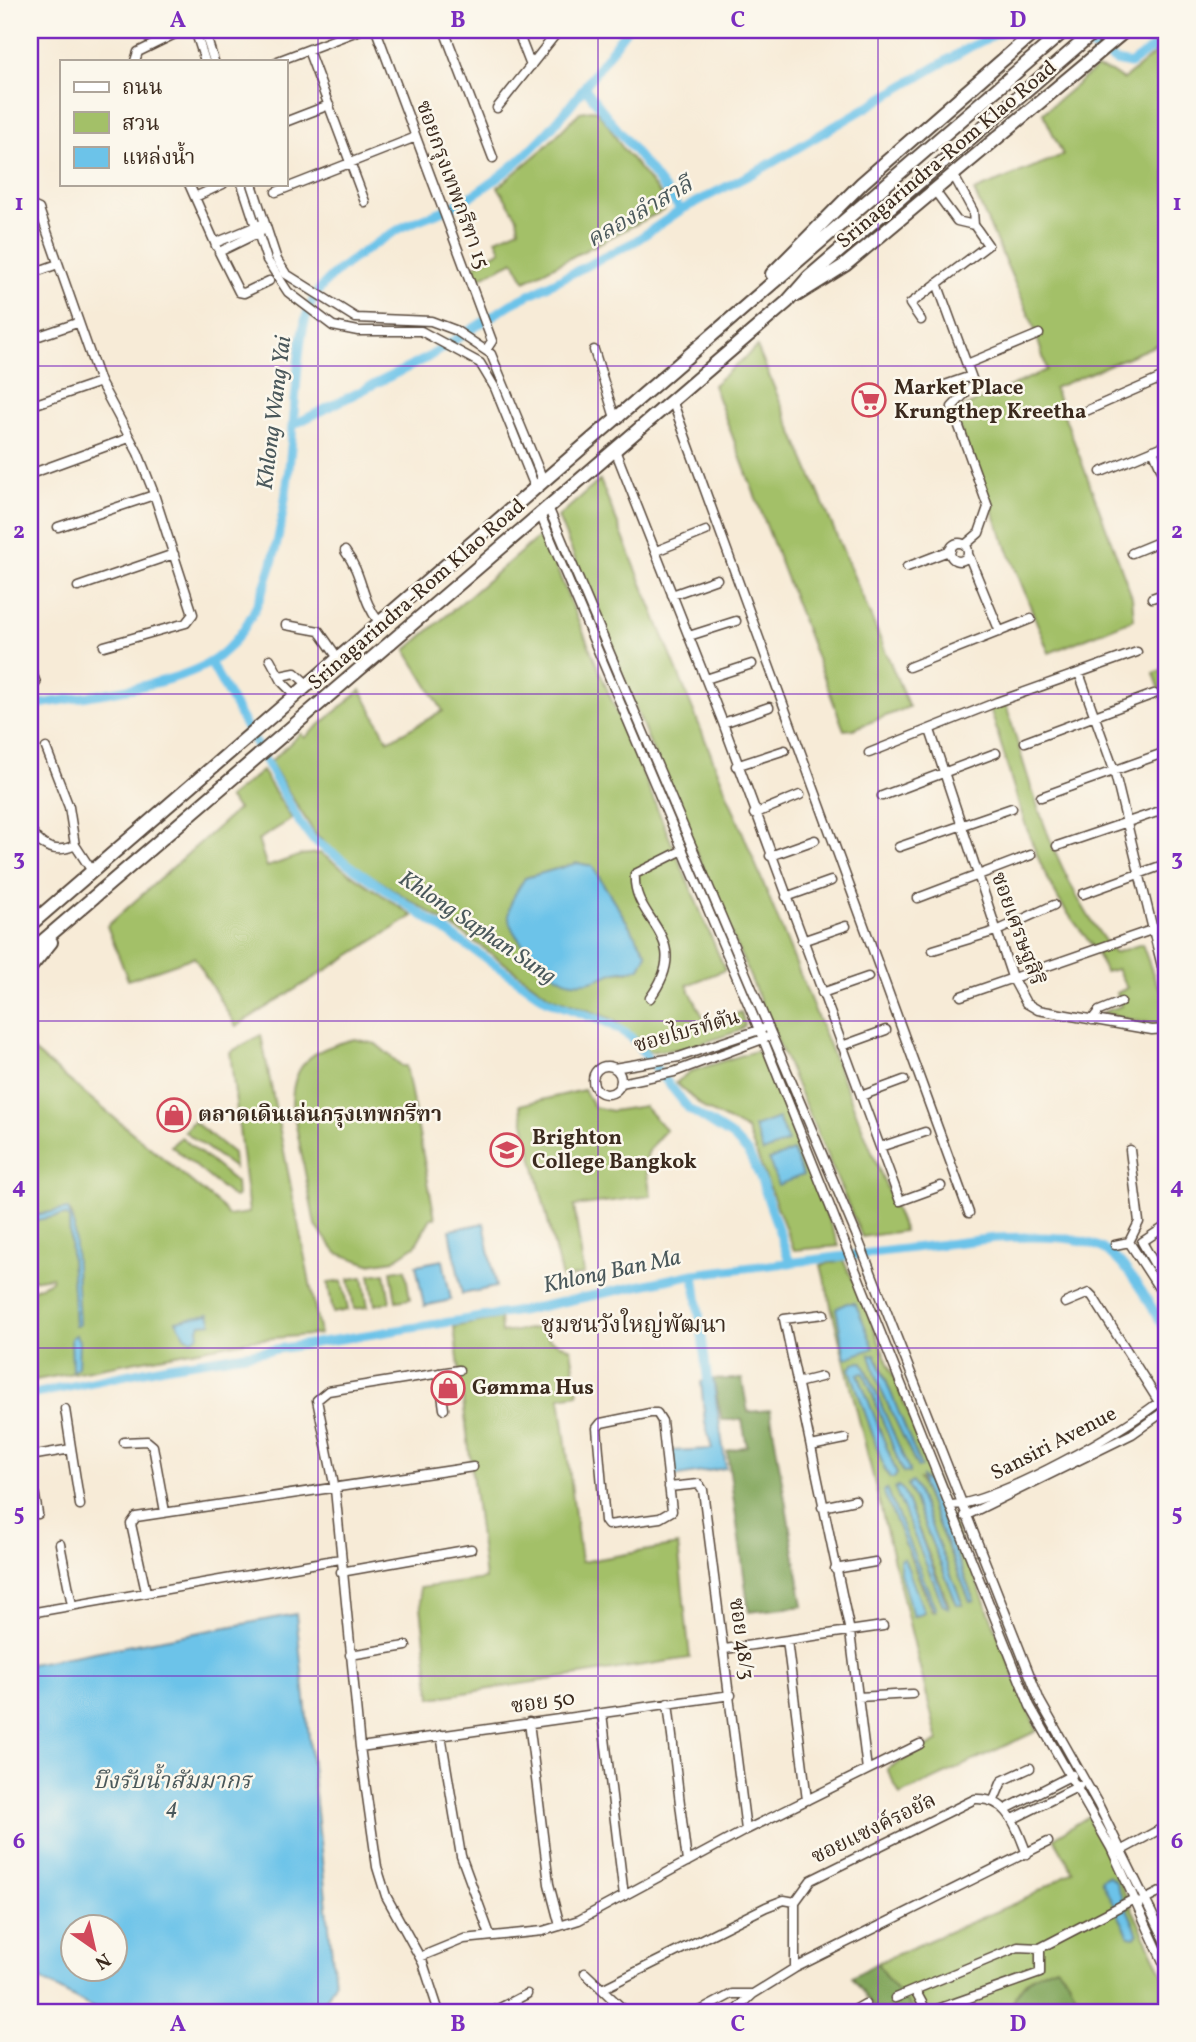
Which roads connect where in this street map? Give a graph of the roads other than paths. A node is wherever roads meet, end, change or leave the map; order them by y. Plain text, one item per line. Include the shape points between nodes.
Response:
1 (183, 30) edge
2 (195, 30) edge
3 (204, 30) edge
4 (360, 30) edge
5 (376, 30) edge
6 (444, 30) edge
7 (517, 30) edge
8 (559, 30) edge
9 (1037, 30) edge
10 (1065, 30) edge
11 (1096, 30) edge
12 (1126, 30) edge
13 (308, 50) junction
14 (135, 60) edge
15 (205, 60) edge
16 (214, 60) edge
17 (281, 60) edge
18 (531, 66) junction
19 (329, 105) junction
20 (497, 108) dead end
21 (287, 121) edge
22 (416, 137) junction
23 (494, 158) dead end
24 (351, 162) junction
25 (954, 176) junction
26 (190, 186) edge
27 (219, 186) edge
28 (244, 186) edge
29 (253, 186) edge
30 (935, 191) junction
31 (276, 192) dead end
32 (195, 197) junction
33 (365, 202) dead end
34 (30, 205) edge
35 (974, 225) junction
36 (266, 226) junction
37 (257, 230) junction
38 (217, 247) junction
39 (58, 264) junction
40 (30, 274) edge
41 (269, 281) dead end
42 (937, 283) junction
43 (787, 302) junction
44 (736, 313) junction
45 (921, 320) dead end
46 (77, 323) junction
47 (1039, 334) dead end
48 (30, 339) edge
49 (594, 349) dead end
50 (486, 350) junction
51 (967, 364) junction
52 (971, 376) junction
53 (1166, 376) edge
54 (100, 382) junction
55 (939, 387) dead end
56 (672, 400) junction
57 (30, 406) edge
58 (1079, 414) dead end
59 (615, 418) junction
60 (129, 438) junction
61 (1166, 445) edge
62 (615, 450) junction
63 (1153, 450) junction
64 (1101, 472) dead end
65 (33, 473) dead end
66 (1166, 480) edge
67 (537, 486) junction
68 (154, 495) junction
69 (544, 511) junction
70 (58, 527) dead end
71 (706, 531) dead end
72 (1166, 539) edge
73 (951, 550) junction
74 (967, 550) junction
75 (345, 551) dead end
76 (656, 551) junction
77 (1132, 553) dead end
78 (174, 554) junction
79 (907, 567) dead end
80 (717, 579) dead end
81 (78, 587) dead end
82 (1166, 593) edge
83 (672, 595) junction
84 (1152, 598) dead end
85 (1031, 619) dead end
86 (736, 621) dead end
87 (379, 622) junction
88 (286, 625) dead end
89 (1000, 632) junction
90 (689, 636) junction
91 (104, 646) dead end
92 (1137, 652) dead end
93 (338, 658) junction
94 (270, 659) dead end
95 (752, 664) dead end
96 (30, 667) edge
97 (909, 667) dead end
98 (1079, 673) junction
99 (280, 676) junction
100 (706, 679) junction
101 (36, 683) dead end
102 (307, 684) junction
103 (1154, 694) dead end
104 (295, 695) junction
105 (769, 707) dead end
106 (1095, 716) junction
107 (723, 723) junction
108 (930, 730) junction
109 (1026, 742) dead end
110 (46, 748) dead end
111 (785, 750) dead end
112 (1166, 752) edge
113 (869, 753) dead end
114 (996, 753) dead end
115 (736, 766) junction
116 (1115, 770) junction
117 (943, 774) junction
118 (800, 795) dead end
119 (883, 796) dead end
120 (1041, 797) dead end
121 (1012, 808) dead end
122 (1166, 809) edge
123 (754, 814) junction
124 (1126, 824) junction
125 (30, 827) edge
126 (961, 827) junction
127 (816, 840) dead end
128 (75, 845) junction
129 (1057, 846) dead end
130 (899, 847) dead end
131 (683, 850) junction
132 (1031, 855) dead end
133 (770, 856) junction
134 (1166, 864) edge
135 (92, 871) junction
136 (1142, 874) junction
137 (979, 876) junction
138 (831, 881) dead end
139 (1083, 894) dead end
140 (786, 897) junction
141 (918, 898) dead end
142 (54, 903) junction
143 (1054, 905) dead end
144 (30, 915) edge
145 (72, 918) junction
146 (30, 925) edge
147 (1166, 925) edge
148 (846, 926) dead end
149 (1153, 928) junction
150 (999, 930) junction
151 (802, 942) junction
152 (933, 950) dead end
153 (30, 952) edge
154 (30, 968) edge
155 (869, 976) dead end
156 (1012, 977) junction
157 (1166, 983) edge
158 (822, 993) junction
159 (961, 996) dead end
160 (650, 998) dead end
161 (1121, 1002) dead end
162 (1093, 1020) junction
163 (763, 1028) junction
164 (1166, 1029) edge
165 (886, 1030) dead end
166 (767, 1037) junction
167 (842, 1046) junction
168 (614, 1068) junction
169 (904, 1080) dead end
170 (621, 1083) junction
171 (860, 1096) junction
172 (925, 1132) dead end
173 (880, 1147) junction
174 (1130, 1150) dead end
175 (941, 1185) dead end
176 (969, 1213) dead end
177 (1166, 1226) edge
178 (1129, 1242) junction
179 (1115, 1245) dead end
180 (1166, 1284) edge
181 (1166, 1299) edge
182 (1065, 1303) dead end
183 (824, 1314) dead end
184 (460, 1370) dead end
185 (439, 1373) junction
186 (821, 1377) dead end
187 (797, 1383) junction
188 (1163, 1399) edge
189 (65, 1409) dead end
190 (444, 1409) dead end
191 (1166, 1410) edge
192 (845, 1439) dead end
193 (124, 1442) dead end
194 (811, 1446) junction
195 (1097, 1447) junction
196 (71, 1449) junction
197 (30, 1456) edge
198 (30, 1467) edge
199 (473, 1467) dead end
200 (669, 1487) junction
201 (335, 1489) junction
202 (855, 1500) dead end
203 (80, 1505) dead end
204 (950, 1505) junction
205 (963, 1505) junction
206 (822, 1507) junction
207 (165, 1512) junction
208 (38, 1514) dead end
209 (967, 1516) junction
210 (954, 1518) junction
211 (60, 1544) dead end
212 (471, 1549) dead end
213 (340, 1559) junction
214 (875, 1562) dead end
215 (835, 1569) junction
216 (341, 1572) junction
217 (146, 1592) junction
218 (999, 1601) junction
219 (989, 1604) junction
220 (72, 1605) junction
221 (30, 1613) edge
222 (883, 1626) dead end
223 (850, 1632) junction
224 (787, 1640) junction
225 (406, 1646) dead end
226 (725, 1649) junction
227 (350, 1655) junction
228 (912, 1694) dead end
229 (731, 1695) junction
230 (858, 1697) junction
231 (668, 1703) junction
232 (603, 1713) junction
233 (529, 1722) junction
234 (440, 1735) junction
235 (920, 1744) dead end
236 (360, 1748) junction
237 (1030, 1768) dead end
238 (867, 1770) junction
239 (1079, 1772) junction
240 (1070, 1777) junction
241 (1085, 1782) junction
242 (1076, 1787) junction
243 (807, 1800) junction
244 (994, 1800) junction
245 (1006, 1809) junction
246 (1013, 1819) junction
247 (1166, 1826) edge
248 (746, 1830) junction
249 (1048, 1842) dead end
250 (1122, 1850) junction
251 (1027, 1854) junction
252 (687, 1862) junction
253 (1166, 1889) edge
254 (624, 1896) junction
255 (1146, 1900) junction
256 (795, 1902) junction
257 (1135, 1902) junction
258 (560, 1926) junction
259 (490, 1935) junction
260 (1166, 1942) edge
261 (1040, 1948) junction
262 (420, 1957) junction
263 (795, 1968) junction
264 (1166, 1968) edge
265 (585, 1973) dead end
266 (602, 1989) junction
267 (915, 1990) junction
268 (527, 1994) dead end
269 (752, 1994) junction
270 (895, 1998) dead end
271 (865, 2004) dead end
272 (439, 2012) edge
273 (492, 2012) edge
274 (625, 2012) edge
275 (698, 2012) edge
276 (734, 2012) edge
277 (851, 2012) edge
278 (928, 2012) edge

1 - 14 street via 138,52
2 - 15 street
3 - 16 street
4 - 13 street
5 - 22 street, ซอยกรุงเทพกรีฑา 15
6 - 23 street
7 - 18 street
8 - 18 street
9 - 44 main road, Srinagarindra-Rom Klao Road via 852,193
10 - 44 main road, Srinagarindra-Rom Klao Road
11 - 43 main road, Srinagarindra-Rom Klao Road via 809,277
12 - 25 main road, Srinagarindra-Rom Klao Road
13 - 17 street
13 - 19 street
18 - 20 street
19 - 21 street
19 - 24 street
22 - 24 street
22 - 50 street, ซอยกรุงเทพกรีฑา 15 via 492,341
24 - 31 street
24 - 33 street
25 - 30 main road, Srinagarindra-Rom Klao Road
25 - 35 street via 973,211
26 - 32 street
27 - 32 street
28 - 37 street
29 - 36 street
30 - 35 street via 957,221
30 - 43 main road, Srinagarindra-Rom Klao Road via 845,265
32 - 38 street
34 - 39 street via 39,209
35 - 42 street via 988,245
36 - 37 street
36 - 50 street via 282,269 345,312 356,318 424,320 454,330
37 - 38 street
37 - 67 street via 275,275 290,294 333,326 358,331 421,331 486,370
38 - 41 street via 239,292
39 - 40 street
39 - 46 street
42 - 45 street via 911,303
42 - 51 street
43 - 56 main road, Srinagarindra-Rom Klao Road
44 - 59 main road, Srinagarindra-Rom Klao Road
46 - 48 street
46 - 54 street
47 - 51 street
49 - 59 street
50 - 67 street via 541,475
51 - 52 street
52 - 55 street
52 - 74 street via 974,384 953,407 988,507
53 - 58 street
54 - 57 street
54 - 60 street
56 - 62 main road, Srinagarindra-Rom Klao Road
56 - 176 street
59 - 67 main road, Srinagarindra-Rom Klao Road
60 - 65 street
60 - 68 street
61 - 63 street
62 - 69 main road, Srinagarindra-Rom Klao Road
62 - 76 street
63 - 64 street
63 - 66 street
67 - 87 main road, Srinagarindra-Rom Klao Road
68 - 70 street
68 - 78 street
69 - 131 street
69 - 145 main road, Srinagarindra-Rom Klao Road
69 - 163 street
71 - 76 street
72 - 77 street
73 - 74 street via 957,544
73 - 74 street via 957,561 965,559
73 - 79 street
74 - 89 street
75 - 87 street via 358,569 366,601
76 - 83 street
78 - 81 street
78 - 91 street via 193,611 191,620
80 - 83 street
82 - 84 street
83 - 90 street
85 - 89 street
86 - 90 street
87 - 93 main road, Srinagarindra-Rom Klao Road
88 - 93 street via 319,631
89 - 97 street
90 - 100 street
92 - 98 street
93 - 102 main road, Srinagarindra-Rom Klao Road
94 - 99 street
95 - 100 street
96 - 101 street
98 - 106 street
98 - 108 street
99 - 102 street via 295,673
99 - 104 street
100 - 107 street
102 - 104 main road, Srinagarindra-Rom Klao Road
103 - 106 street
104 - 135 main road, Srinagarindra-Rom Klao Road
105 - 107 street
106 - 109 street
106 - 116 street
107 - 115 street
108 - 113 street
108 - 117 street, ซอยเศรษฐสิริ
110 - 128 street via 69,807
111 - 115 street
112 - 116 street
114 - 117 street
115 - 123 street
116 - 120 street
116 - 124 street
117 - 119 street
117 - 126 street, ซอยเศรษฐสิริ
118 - 123 street
121 - 126 street
122 - 124 street
123 - 133 street
124 - 129 street
124 - 136 street
125 - 128 street via 34,838 53,850 65,851
126 - 130 street
126 - 137 street, ซอยเศรษฐสิริ
127 - 133 street
128 - 135 street
131 - 160 street via 635,874 636,891 666,952 665,972
131 - 163 street
132 - 137 street
133 - 140 street
134 - 136 street
135 - 142 main road, Srinagarindra-Rom Klao Road
136 - 139 street
136 - 149 street
137 - 141 street
137 - 150 street, ซอยเศรษฐสิริ
138 - 140 street
140 - 151 street
142 - 144 main road, Srinagarindra-Rom Klao Road
142 - 146 main road, Srinagarindra-Rom Klao Road
143 - 150 street
145 - 153 main road, Srinagarindra-Rom Klao Road
145 - 154 main road, Srinagarindra-Rom Klao Road
147 - 149 street
148 - 151 street
149 - 156 street
149 - 157 street
150 - 152 street
150 - 156 street, ซอยเศรษฐสิริ
151 - 158 street
155 - 158 street
156 - 159 street
156 - 162 street, ซอยเศรษฐสิริ via 1026,1003 1038,1010
158 - 167 street
161 - 162 street via 1099,1011
162 - 164 street, ซอยเศรษฐสิริ
163 - 166 street
163 - 168 street, ซอยไบรท์ตัน via 679,1057
165 - 167 street
166 - 170 street, ซอยไบรท์ตัน via 646,1080
166 - 204 street via 842,1240
166 - 205 street via 856,1234
167 - 171 street
168 - 170 street, ซอยไบรท์ตัน
168 - 170 street, ซอยไบรท์ตัน via 604,1066 596,1071 593,1084 607,1095
169 - 171 street
171 - 173 street
172 - 173 street
173 - 175 street via 900,1201
174 - 178 street via 1139,1222
177 - 180 street via 1142,1242
178 - 179 street
178 - 181 street
182 - 188 street via 1089,1293
183 - 187 street via 784,1320
184 - 185 street
185 - 190 street
185 - 201 street via 319,1396 317,1407
186 - 187 street
187 - 194 street
188 - 195 street, Sansiri Avenue
189 - 196 street
191 - 195 street, Sansiri Avenue via 1132,1434
192 - 194 street
193 - 207 street via 147,1441 153,1446
194 - 206 street
195 - 205 street, Sansiri Avenue via 979,1502
195 - 209 street, Sansiri Avenue
196 - 197 street
196 - 203 street
198 - 208 street
199 - 201 street
200 - 200 street via 672,1511 665,1517 608,1525 598,1425 659,1415
200 - 226 street, ซอย 48/3 via 699,1484 703,1490
201 - 207 street
201 - 213 street
202 - 206 street
204 - 205 street, Sansiri Avenue
204 - 210 street
205 - 209 street
206 - 215 street
207 - 217 street via 131,1520
209 - 210 street, Sansiri Avenue
209 - 218 street
210 - 219 street
211 - 220 street
212 - 216 street
213 - 216 street
213 - 217 street
214 - 215 street
215 - 223 street
216 - 227 street
217 - 220 street
218 - 219 street
218 - 239 street via 1040,1700
219 - 240 street via 1030,1706
220 - 221 street
222 - 223 street
223 - 224 street
223 - 230 street
224 - 226 street
224 - 243 street
225 - 227 street
226 - 229 street, ซอย 48/3
227 - 236 street
228 - 230 street
229 - 231 street, ซอย 50
229 - 248 street, ซอย 48/3
230 - 238 street
231 - 232 street, ซอย 50
231 - 252 street
232 - 233 street, ซอย 50
232 - 254 street
233 - 234 street, ซอย 50
233 - 258 street via 550,1884
234 - 236 street, ซอย 50
234 - 259 street via 461,1856
235 - 238 street
236 - 262 street via 380,1880
237 - 244 street via 1002,1781
238 - 243 street
239 - 240 street
239 - 241 street
240 - 242 street
240 - 245 street
241 - 242 street
241 - 250 street
242 - 246 street
242 - 257 street
243 - 248 street
244 - 245 street
244 - 256 street, ซอยแซงค์รอยัล via 975,1798 811,1880
245 - 246 street
246 - 251 street
247 - 250 street
248 - 252 street
249 - 251 street
250 - 255 street
251 - 263 street
252 - 254 street
253 - 255 street
254 - 258 street
255 - 257 street
255 - 260 street
256 - 263 street
256 - 266 street via 784,1900 766,1907
257 - 261 street
257 - 264 street
258 - 259 street
259 - 262 street via 453,1942
261 - 267 street via 1018,1947
261 - 278 street via 1040,1973
262 - 272 street
263 - 269 street
265 - 266 street
266 - 274 street
267 - 270 street
267 - 278 street
268 - 273 street
269 - 275 street via 732,1994
269 - 276 street
271 - 277 street

